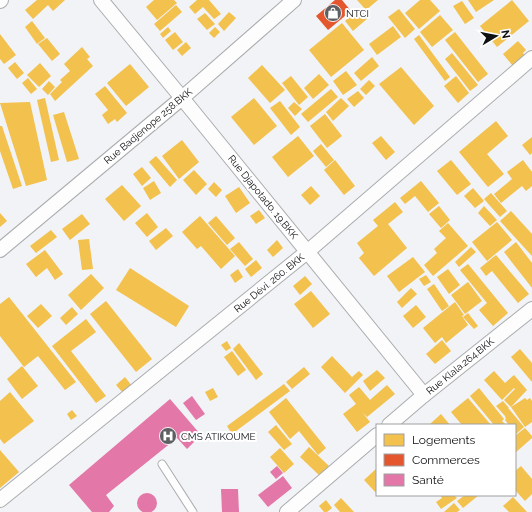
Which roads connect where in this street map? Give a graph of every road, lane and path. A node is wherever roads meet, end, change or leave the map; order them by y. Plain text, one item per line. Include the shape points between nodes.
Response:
1 (101, 0) edge
2 (294, 0) edge
3 (532, 58) edge
4 (182, 98) junction
5 (0, 250) edge
6 (307, 252) junction
7 (532, 309) edge
8 (424, 395) junction
9 (390, 424) edge
10 (376, 436) edge
11 (162, 464) dead end
12 (0, 500) edge
13 (193, 512) edge
14 (287, 512) edge

1 - 4 street, Rue Djapotado. 19.BKK
2 - 4 street, Rue Badjenope 258.BKK
3 - 6 street, Rue Dévi. 260. BKK
4 - 5 street, Rue Badjenope 258.BKK
4 - 6 street, Rue Djapotado. 19.BKK
6 - 8 street, Rue Djapotado. 19.BKK
6 - 12 street, Rue Dévi. 260. BKK
7 - 8 street, Rue Klala.264.BKK
8 - 9 street, Rue Klala.264.BKK
10 - 14 street
11 - 13 lane

